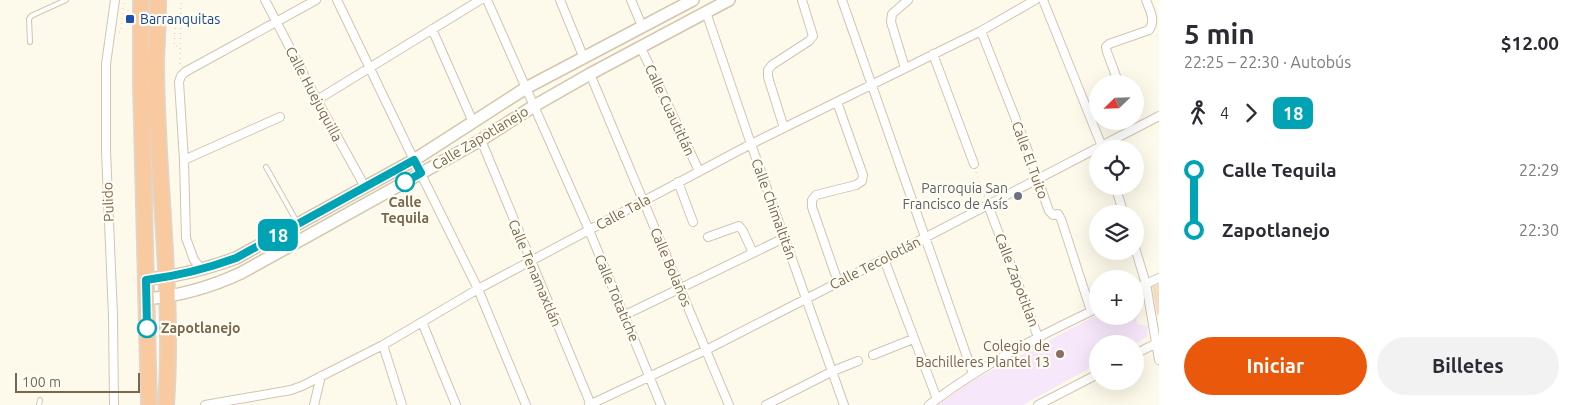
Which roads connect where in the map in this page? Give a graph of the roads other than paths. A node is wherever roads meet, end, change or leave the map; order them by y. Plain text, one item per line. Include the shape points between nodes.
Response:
1 (66, 0) edge
2 (115, 0) edge
3 (141, 0) edge
4 (158, 0) edge
5 (265, 0) edge
6 (316, 0) edge
7 (338, 0) edge
8 (480, 0) edge
9 (487, 0) edge
10 (560, 0) edge
11 (632, 0) edge
12 (693, 0) edge
13 (729, 0) edge
14 (802, 0) edge
15 (842, 0) edge
16 (908, 0) edge
17 (1035, 0) edge
18 (1043, 0) edge
19 (1146, 0) edge
20 (706, 12) junction
21 (276, 22) junction
22 (642, 26) junction
23 (432, 29) junction
24 (981, 30) junction
25 (30, 42) dead end
26 (641, 48) junction
27 (934, 54) junction
28 (583, 56) junction
29 (370, 67) junction
30 (905, 68) junction
31 (590, 74) junction
32 (1115, 75) edge
33 (872, 86) junction
34 (526, 88) junction
35 (316, 100) junction
36 (837, 102) junction
37 (534, 106) junction
38 (1159, 116) edge
39 (280, 117) dead end
40 (1144, 121) edge
41 (473, 122) junction
42 (784, 128) junction
43 (1127, 130) edge
44 (481, 140) junction
45 (1100, 140) edge
46 (1113, 140) edge
47 (751, 144) junction
48 (1089, 154) edge
49 (184, 160) junction
50 (414, 160) junction
51 (974, 164) road end
52 (266, 167) dead end
53 (699, 171) junction
54 (421, 173) junction
55 (1037, 180) junction
56 (678, 182) junction
57 (365, 187) junction
58 (643, 201) junction
59 (988, 205) junction
60 (693, 222) dead end
61 (298, 224) junction
62 (588, 230) junction
63 (708, 237) dead end
64 (784, 238) junction
65 (925, 238) junction
66 (753, 253) junction
67 (884, 260) junction
68 (1139, 260) edge
69 (530, 262) junction
70 (207, 269) junction
71 (168, 277) junction
72 (1159, 278) edge
73 (146, 280) junction
74 (838, 282) junction
75 (1146, 284) junction
76 (681, 288) junction
77 (478, 289) junction
78 (1089, 296) edge
79 (168, 297) junction
80 (806, 299) junction
81 (146, 300) junction
82 (1089, 312) edge
83 (625, 315) junction
84 (422, 322) junction
85 (1038, 337) junction
86 (913, 339) junction
87 (1158, 342) edge
88 (384, 345) junction
89 (1144, 349) edge
90 (706, 350) junction
91 (873, 355) dead end
92 (1159, 360) edge
93 (858, 361) dead end
94 (832, 371) junction
95 (973, 374) junction
96 (321, 376) junction
97 (650, 377) junction
98 (1089, 379) edge
99 (937, 399) junction
100 (231, 403) edge
101 (114, 405) edge
102 (149, 405) edge
103 (166, 405) edge
104 (205, 405) edge
105 (314, 405) edge
106 (402, 405) edge
107 (456, 405) edge
108 (526, 405) edge
109 (590, 405) edge
110 (661, 405) edge
111 (729, 405) edge
112 (766, 405) edge
113 (844, 405) edge
114 (929, 405) edge
115 (1038, 405) edge

1 - 25 lane via 31,16
2 - 101 street, Pulido via 106,64
3 - 73 highway
4 - 71 highway via 156,61
5 - 21 street, Calle Huejuquilla
6 - 21 street
7 - 29 street
8 - 23 street
9 - 34 street, Calle Totatiche
10 - 28 street
11 - 22 street
12 - 22 street, Calle Zapotlanejo
13 - 20 street, Calle Zapotlanejo
14 - 42 street via 813,36 768,70
15 - 33 street
16 - 30 street via 892,14 891,22
17 - 24 street, Calle Tala
18 - 45 street
19 - 32 street via 1153,19 1149,30 1106,47
20 - 26 street, Calle Zapotlanejo
20 - 47 street, Calle Chimaltitán
21 - 35 street, Calle Huejuquilla
21 - 49 street via 181,76
22 - 28 street, Calle Zapotlanejo
23 - 29 street
23 - 41 street
24 - 27 street, Calle Tala
24 - 55 street, Calle El Tuito
26 - 31 street, Calle Zapotlanejo
26 - 53 street, Calle Cuautitlán
27 - 30 street, Calle Tala
27 - 51 street
28 - 34 street, Calle Zapotlanejo
29 - 35 street
29 - 50 street
30 - 33 street, Calle Tala
31 - 37 street, Calle Zapotlanejo
31 - 58 street, Calle Bolaños
33 - 36 street, Calle Tala
33 - 65 street
34 - 37 street, Calle Totatiche
34 - 41 street, Calle Zapotlanejo
35 - 57 street, Calle Huejuquilla
36 - 42 street, Calle Tala
36 - 74 street via 863,175 862,181 856,185 816,195 812,200
37 - 44 street, Calle Zapotlanejo
37 - 62 street, Calle Totatiche
38 - 40 street, Calle Tecolotlán
39 - 49 street
41 - 50 street, Calle Zapotlanejo
42 - 47 street, Calle Tala
43 - 46 street, Calle Tecolotlán
44 - 54 street, Calle Zapotlanejo
44 - 69 street, Calle Tenamaxtlán
47 - 53 street, Calle Tala
47 - 64 street, Calle Chimaltitán
48 - 55 street, Calle Tecolotlán
49 - 70 street via 186,238 194,260
50 - 54 street
50 - 57 street, Calle Zapotlanejo
52 - 61 lane
53 - 56 street, Calle Tala
54 - 77 street
54 - 79 street, Calle Zapotlanejo via 242,273
55 - 59 street, Calle Tecolotlán
55 - 78 street, Calle El Tuito via 1048,211 1058,214 1061,219
56 - 58 street, Calle Tala
56 - 60 street
57 - 61 street, Calle Zapotlanejo
58 - 62 street, Calle Tala
58 - 76 street, Calle Bolaños
59 - 65 street, Calle Tecolotlán
59 - 85 street, Calle Zapotitlan
61 - 70 street, Calle Zapotlanejo via 236,258
62 - 69 street, Calle Tala
62 - 83 street, Calle Totatiche
63 - 66 street via 739,226
64 - 66 street
64 - 80 street, Calle Chimaltitán
65 - 67 street, Calle Tecolotlán
65 - 95 street
66 - 76 street
67 - 74 street, Calle Tecolotlán
67 - 86 street
68 - 75 street
69 - 77 street, Calle Tala
69 - 109 street, Calle Tenamaxtlán
70 - 71 street, Calle Zapotlanejo
71 - 73 street, Calle Zapotlanejo
71 - 79 highway
72 - 75 street
73 - 81 highway
74 - 80 street, Calle Tecolotlán
75 - 87 street
76 - 83 street
76 - 90 street, Calle Bolaños
77 - 84 street, Calle Tala
77 - 108 street
79 - 81 street, Calle Zapotlanejo
79 - 103 highway via 170,349
80 - 90 street, Calle Tecolotlán
80 - 94 street, Calle Chimaltitán
81 - 102 highway
82 - 85 street
83 - 97 street, Calle Totatiche
84 - 88 street, Calle Tala
84 - 107 street
85 - 95 street
86 - 91 street
86 - 99 street
87 - 89 street
87 - 92 street
88 - 96 street, Calle Tala
88 - 106 street
90 - 97 street, Calle Tecolotlán
90 - 111 street, Calle Bolaños
93 - 94 street
94 - 112 street
94 - 113 street, Calle Chimaltitán
95 - 99 street
96 - 100 street, Calle Tala via 291,390
96 - 105 street
97 - 109 street, Calle Tecolotlán
97 - 110 street, Calle Totatiche
98 - 115 street
99 - 114 street
100 - 104 street, Calle Tala

